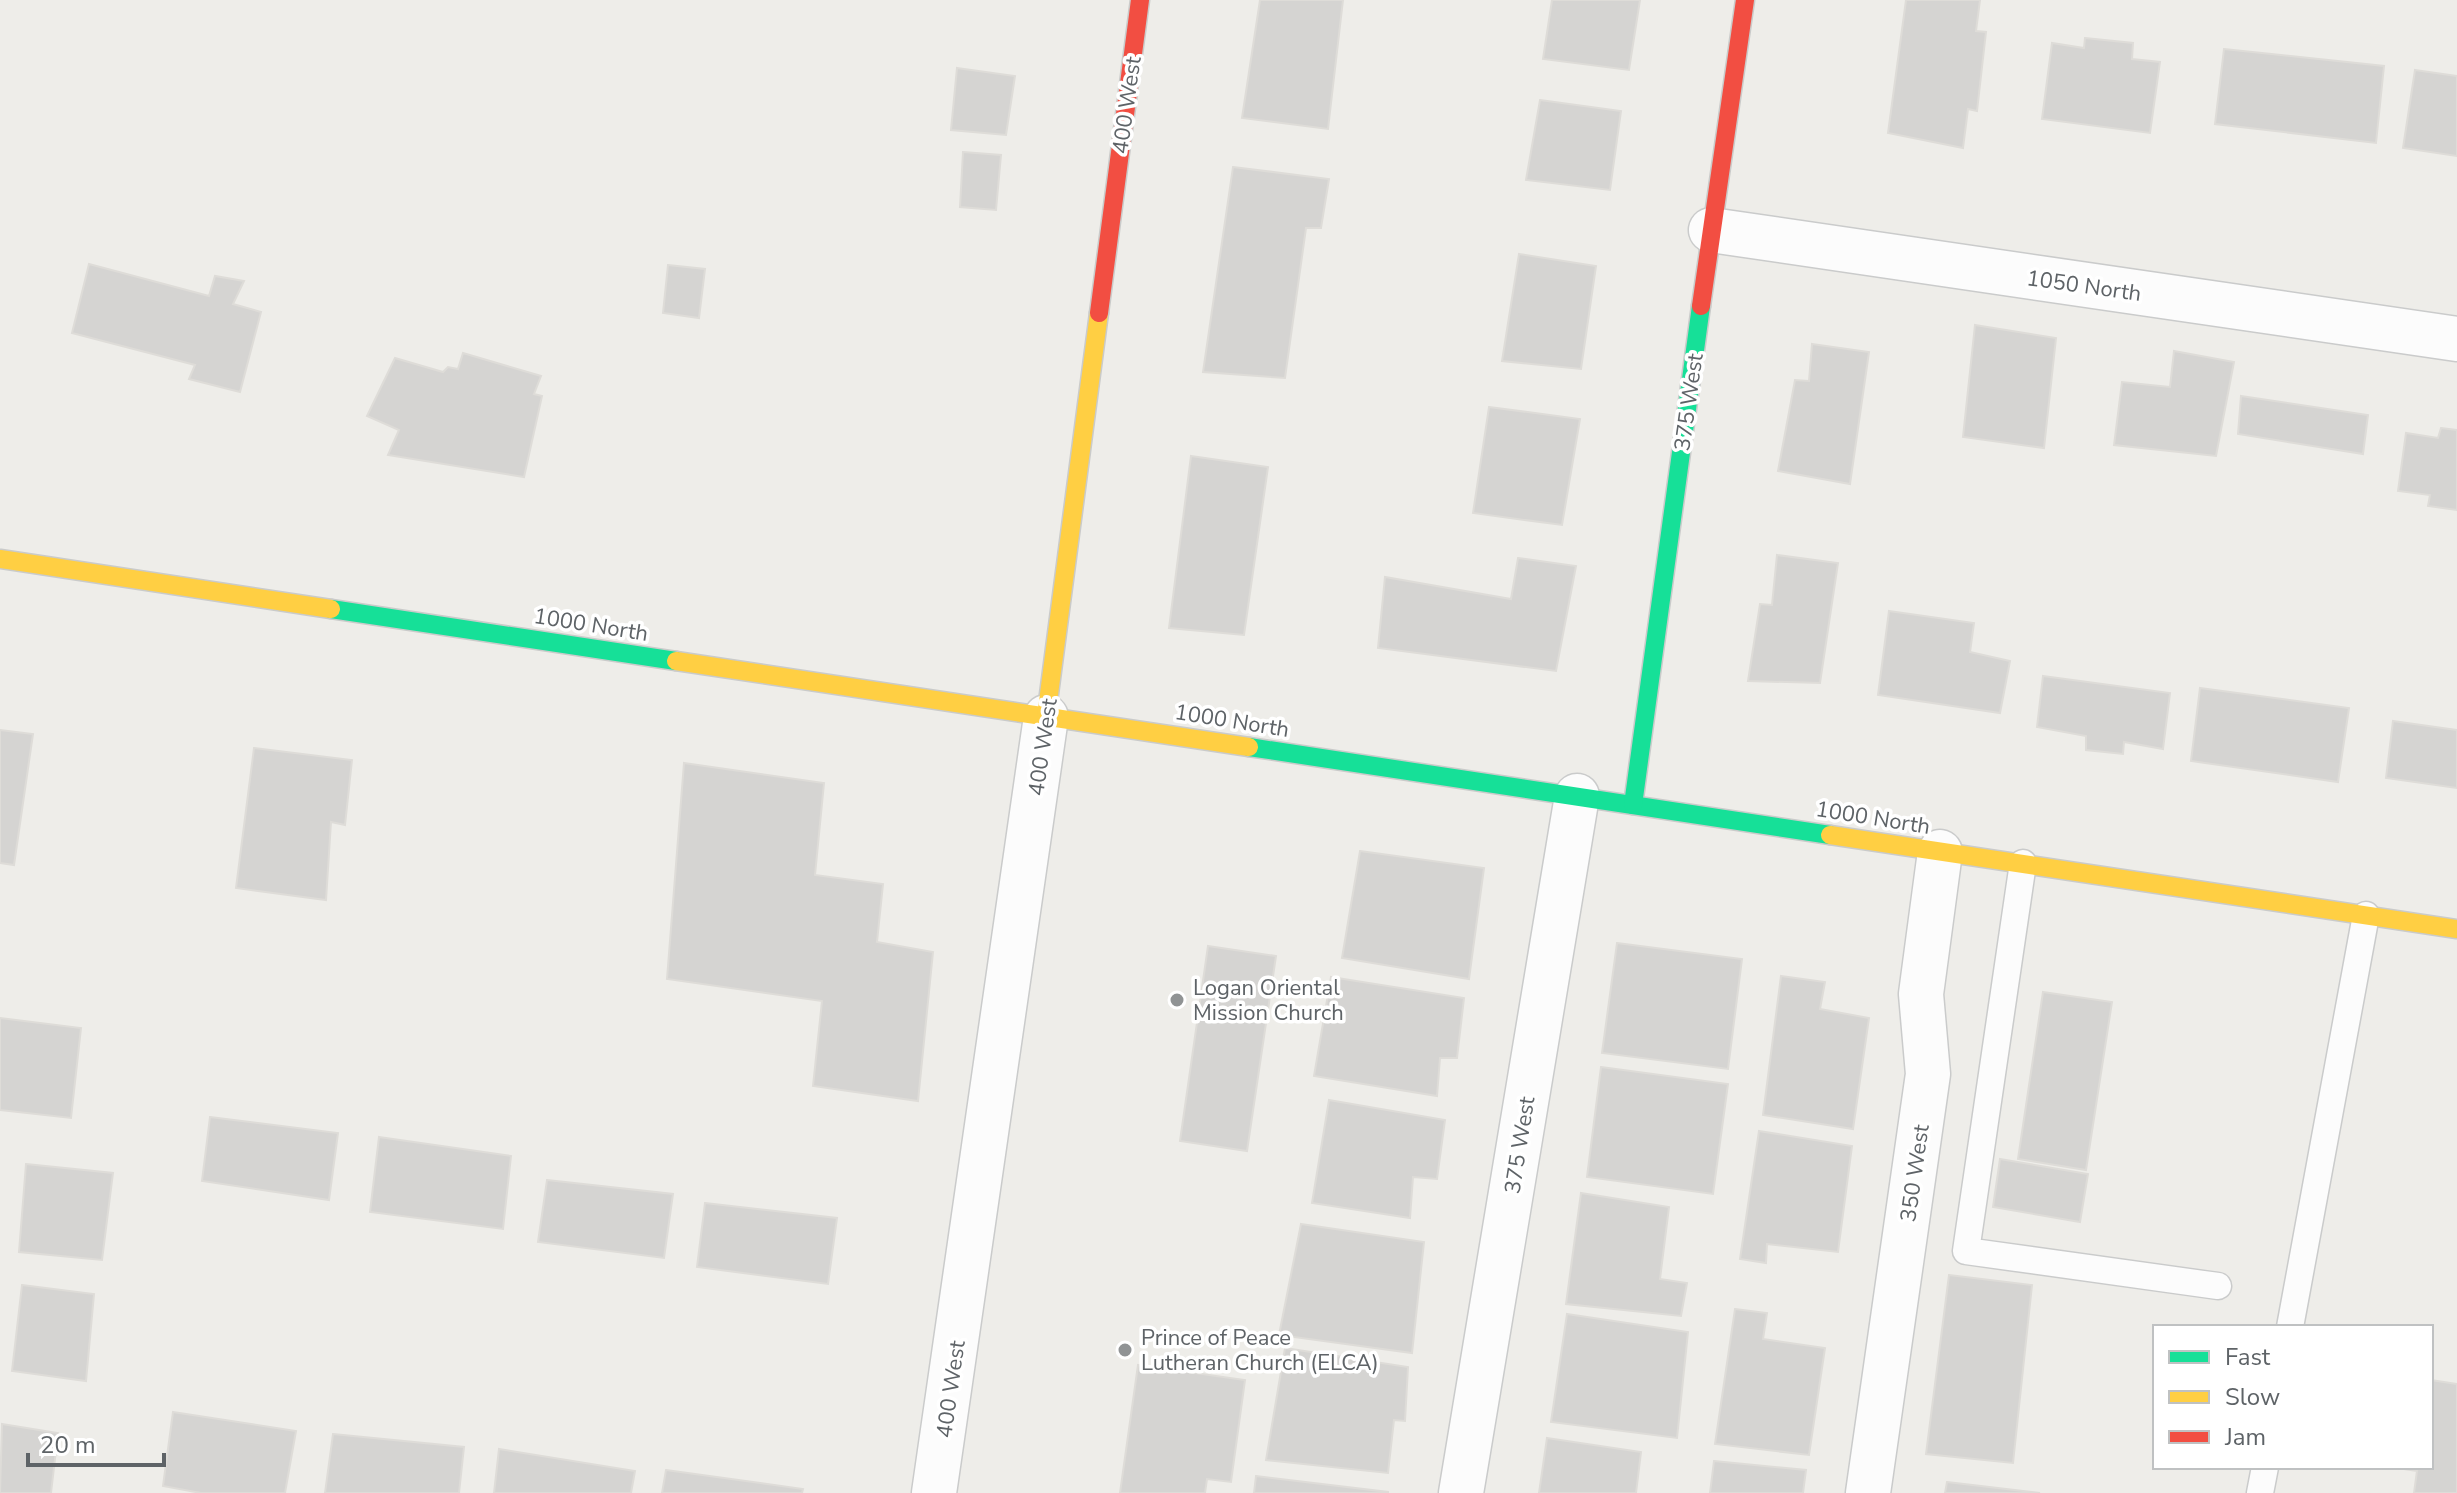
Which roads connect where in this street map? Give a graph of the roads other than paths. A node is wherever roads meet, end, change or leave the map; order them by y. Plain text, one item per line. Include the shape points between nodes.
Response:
1 (1140, 0) edge
2 (1745, 0) edge
3 (1711, 230) junction
4 (2457, 339) edge
5 (0, 559) edge
6 (1046, 717) junction
7 (1577, 796) junction
8 (1633, 805) junction
9 (1940, 852) junction
10 (2023, 863) junction
11 (2366, 915) junction
12 (2457, 929) edge
13 (2218, 1286) dead end
14 (2290, 1325) edge
15 (2265, 1469) edge
16 (934, 1493) edge
17 (1461, 1493) edge
18 (1868, 1493) edge
19 (2260, 1493) edge

1 - 6 street, 400 West
2 - 3 street, 375 West
3 - 4 street, 1050 North
3 - 8 street, 375 West
5 - 6 street, 1000 North
6 - 7 street, 1000 North
6 - 16 street, 400 West
7 - 8 street, 1000 North
7 - 17 street, 375 West
8 - 9 street, 1000 North
9 - 10 street, 1000 North
9 - 18 street, 350 West via 1921,994 1928,1074
10 - 11 street, 1000 North
10 - 13 lane via 1966,1251
11 - 12 street, 1000 North
11 - 14 lane
15 - 19 lane

